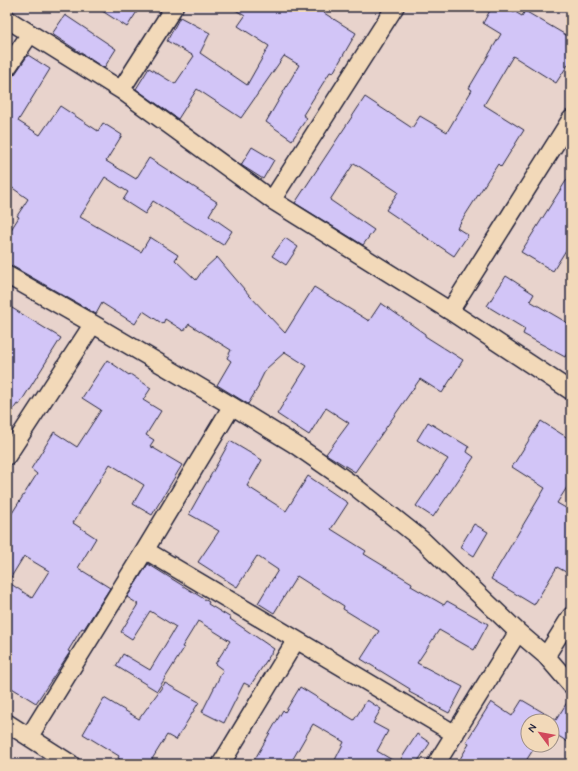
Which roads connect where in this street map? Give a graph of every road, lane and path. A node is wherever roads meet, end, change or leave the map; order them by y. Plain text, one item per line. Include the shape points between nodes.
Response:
1 (174, 7) edge
2 (395, 7) edge
3 (7, 19) edge
4 (30, 34) junction
5 (7, 68) edge
6 (121, 90) junction
7 (571, 119) edge
8 (566, 139) edge
9 (272, 200) junction
10 (7, 275) edge
11 (450, 311) junction
12 (93, 324) junction
13 (571, 391) edge
14 (232, 406) junction
15 (7, 456) edge
16 (145, 550) junction
17 (571, 616) edge
18 (518, 632) junction
19 (296, 640) junction
20 (546, 656) junction
21 (571, 685) edge
22 (7, 723) edge
23 (455, 734) junction
24 (29, 737) junction
25 (71, 764) edge
26 (221, 764) edge
27 (436, 764) edge

1 - 6 street
2 - 9 street
3 - 4 street
4 - 5 street
4 - 6 street
6 - 9 street
7 - 8 street
8 - 11 street
9 - 11 street
10 - 12 street
11 - 13 street
12 - 14 street
12 - 15 street
14 - 16 street
14 - 18 street via 294,444 353,485 421,539
16 - 19 street
16 - 24 street
17 - 20 street
18 - 20 street
18 - 23 street
19 - 23 street
19 - 26 street
20 - 21 street
22 - 24 street
23 - 27 street
24 - 25 street

